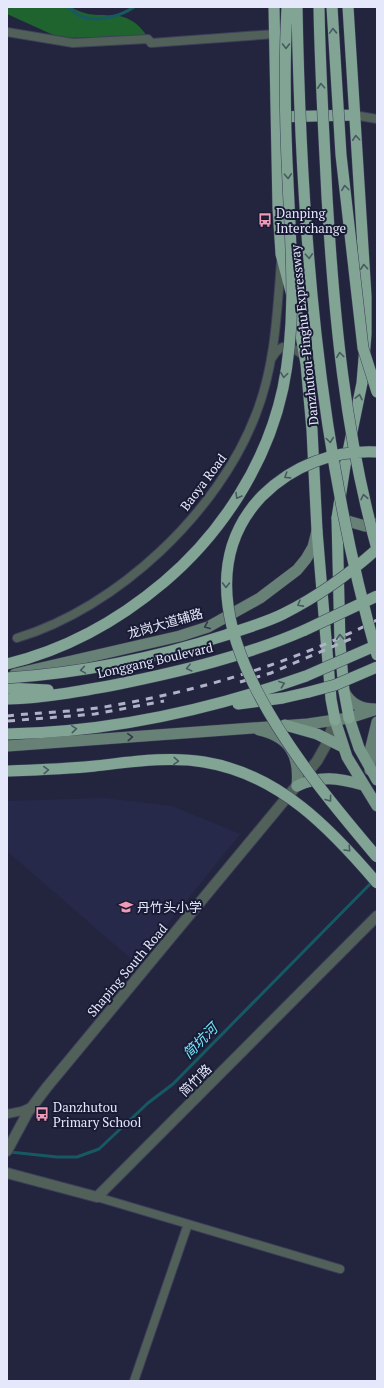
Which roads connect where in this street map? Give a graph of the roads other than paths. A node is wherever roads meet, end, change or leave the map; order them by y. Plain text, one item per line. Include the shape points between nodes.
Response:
1 (274, 7) edge
2 (287, 7) edge
3 (297, 7) edge
4 (319, 7) edge
5 (332, 7) edge
6 (348, 7) edge
7 (7, 32) edge
8 (275, 34) junction
9 (354, 115) junction
10 (276, 117) junction
11 (377, 119) edge
12 (281, 254) junction
13 (305, 356) junction
14 (270, 360) junction
15 (377, 392) edge
16 (377, 452) edge
17 (337, 518) junction
18 (377, 524) edge
19 (317, 531) junction
20 (377, 549) edge
21 (377, 596) edge
22 (17, 638) dead end
23 (377, 645) edge
24 (377, 655) edge
25 (7, 664) edge
26 (377, 668) edge
27 (7, 677) edge
28 (7, 688) edge
29 (81, 691) junction
30 (344, 691) junction
31 (7, 699) edge
32 (213, 705) junction
33 (376, 709) edge
34 (349, 718) junction
35 (335, 720) junction
36 (377, 722) edge
37 (285, 725) junction
38 (241, 728) junction
39 (7, 734) edge
40 (328, 739) junction
41 (7, 746) edge
42 (342, 747) junction
43 (370, 770) junction
44 (7, 771) edge
45 (377, 780) edge
46 (363, 785) junction
47 (297, 786) junction
48 (374, 801) edge
49 (377, 857) edge
50 (377, 883) edge
51 (377, 916) edge
52 (33, 1105) junction
53 (7, 1114) edge
54 (7, 1151) edge
55 (7, 1173) edge
56 (97, 1197) junction
57 (188, 1224) junction
58 (340, 1269) dead end
59 (134, 1381) edge

1 - 8 highway
2 -> 25 highway, bridge via 286,143 292,296 283,389 268,438 237,498 183,566 138,604 100,627 39,655
3 -> 24 highway, Danzhutou-Pinghu Expressway, bridge via 298,72 310,275 318,356 346,534
20 -> 4 highway, bridge via 368,518 340,357 332,282 320,80
15 -> 5 highway, bridge via 363,348 359,317 341,155
6 - 9 highway
7 - 8 street via 74,43 148,39 150,42
8 - 10 highway
9 - 10 highway
9 - 11 street
17 -> 9 highway via 362,383 366,334 366,296
10 - 12 highway
12 - 13 highway
12 - 14 street, Baoya Road via 276,328
13 - 14 street via 293,348 284,346
13 - 19 highway
14 - 22 street, Baoya Road via 256,413 236,459 212,494 180,532 138,571 78,613 35,633
16 -> 49 highway, bridge via 356,451 327,457 300,468 274,484 255,504 233,545 226,573 226,597 231,624 256,688 281,732 315,780
17 - 18 main road via 365,526
30 -> 17 highway via 338,598
19 -> 27 main road, 龙岗大道辅路 via 313,547 298,570 260,598 208,627
19 - 35 highway
20 -> 27 highway, bridge via 314,597 266,621 162,653 94,668 53,675
21 -> 29 highway, Longgang Boulevard, bridge via 305,630 229,658 163,675
32 -> 23 highway, bridge via 306,676
26 - 32 highway, bridge via 335,685 309,692 251,703
28 - 29 highway
29 - 31 highway, Longgang Boulevard
30 - 33 main road via 355,704
30 - 34 highway
39 -> 32 highway via 98,727 177,714
33 - 34 main road
34 - 35 main road
34 - 43 main road
35 - 37 main road
35 - 40 street, Shaping South Road
35 - 42 main road
36 - 43 main road via 371,747
37 - 38 main road
37 - 40 main road
41 -> 38 main road
38 - 47 main road via 271,733 288,745 297,762
40 - 42 main road
40 - 47 street, Shaping South Road via 317,761
42 - 46 main road
43 - 45 main road
44 -> 50 highway, bridge via 64,769 152,760 204,762 239,772 271,785 299,804 328,828
46 - 47 main road via 335,778 320,778
46 - 48 main road
47 - 52 street, Shaping South Road
51 - 56 street, 简竹路
52 - 53 street via 22,1111
52 - 54 street, Shaping South Road
55 - 56 street
56 - 57 street
57 - 58 street
57 - 59 street

